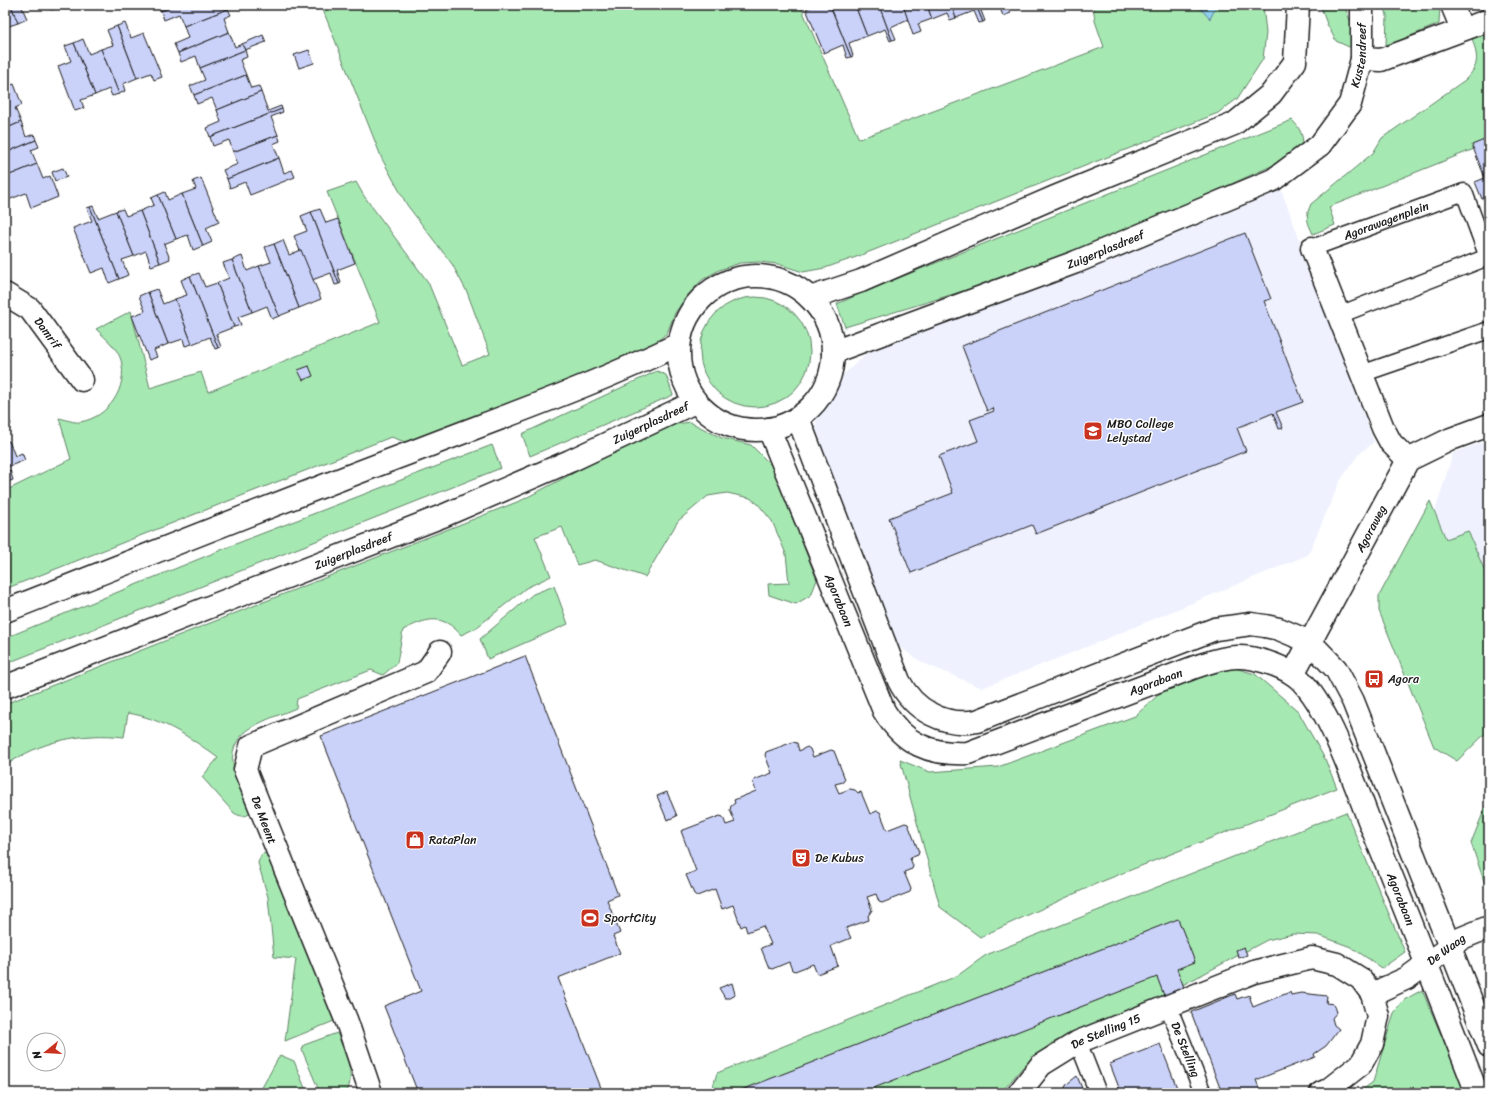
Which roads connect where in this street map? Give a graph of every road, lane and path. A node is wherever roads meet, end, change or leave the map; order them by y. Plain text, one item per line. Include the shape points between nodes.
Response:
1 (1298, 5) edge
2 (1362, 5) edge
3 (1452, 5) edge
4 (1489, 20) edge
5 (1462, 29) junction
6 (1362, 59) junction
7 (1350, 104) joint
8 (1312, 248) joint
9 (1488, 259) edge
10 (5, 294) edge
11 (810, 298) junction
12 (1339, 315) junction
13 (1489, 330) edge
14 (679, 344) junction
15 (833, 352) junction
16 (1362, 374) junction
17 (82, 380) dead end
18 (696, 402) junction
19 (798, 418) junction
20 (1489, 425) edge
21 (768, 429) junction
22 (1408, 460) junction
23 (5, 611) edge
24 (1310, 642) junction
25 (440, 652) dead end
26 (1293, 674) junction
27 (5, 687) edge
28 (1489, 927) edge
29 (1451, 946) junction
30 (1427, 963) junction
31 (1372, 994) junction
32 (1168, 1006) junction
33 (1078, 1042) junction
34 (1489, 1046) edge
35 (370, 1093) edge
36 (1018, 1093) edge
37 (1098, 1093) edge
38 (1203, 1093) edge
39 (1320, 1093) edge
40 (1478, 1093) edge

1 - 11 street via 1295,62 1271,94 1234,124 861,281
2 - 6 street, Kustendreef
3 - 5 street
4 - 5 street
5 - 6 street via 1381,60
6 - 7 street, Kustendreef
7 - 15 street, Zuigerplasdreef via 1320,145 1273,180 1076,262
8 - 9 lane, Agorawagenplein via 1464,192
8 - 12 street, Agorawagenplein
9 - 12 lane, Agorawagenplein
10 - 17 street, Damrif via 30,309
11 - 14 street via 790,283 767,276 742,276 719,284 699,299 685,320
11 - 15 street via 827,322
12 - 16 street, Agorawagenplein
13 - 16 lane
14 - 18 street via 681,374
14 - 23 street via 529,408
15 - 19 street via 829,378 817,400
16 - 22 street, Agorawagenplein via 1391,443
18 - 21 street via 705,412 728,425 755,431
18 - 27 street, Zuigerplasdreef via 570,461 445,515
19 - 21 street
19 - 24 street via 899,681 910,700 936,716 963,724 977,721 1215,630 1251,624 1279,629
20 - 22 street via 1451,439
21 - 26 street, Agorabaan via 884,710 900,732 913,742 934,751 949,754 968,753 1224,658 1248,658
22 - 24 street, Agoraweg
24 - 26 street, Agoraweg
24 - 29 street via 1336,670 1353,701
25 - 35 street, De Meent via 426,672 251,746 245,770 347,1022
26 - 30 street, Agorabaan via 1311,692 1323,712
28 - 29 street, De Waag via 1462,938
29 - 30 street, De Waag
29 - 34 street
30 - 31 street, De Waag via 1407,978
30 - 40 street, Agorabaan
31 - 32 street, De Stelling 15 via 1361,979 1337,964 1312,958 1254,972
31 - 39 street via 1378,1016 1372,1044 1361,1064 1328,1090
32 - 33 street, De Stelling 15
32 - 38 lane, De Stelling
33 - 36 street, De Stelling 15 via 1041,1065
33 - 37 lane

